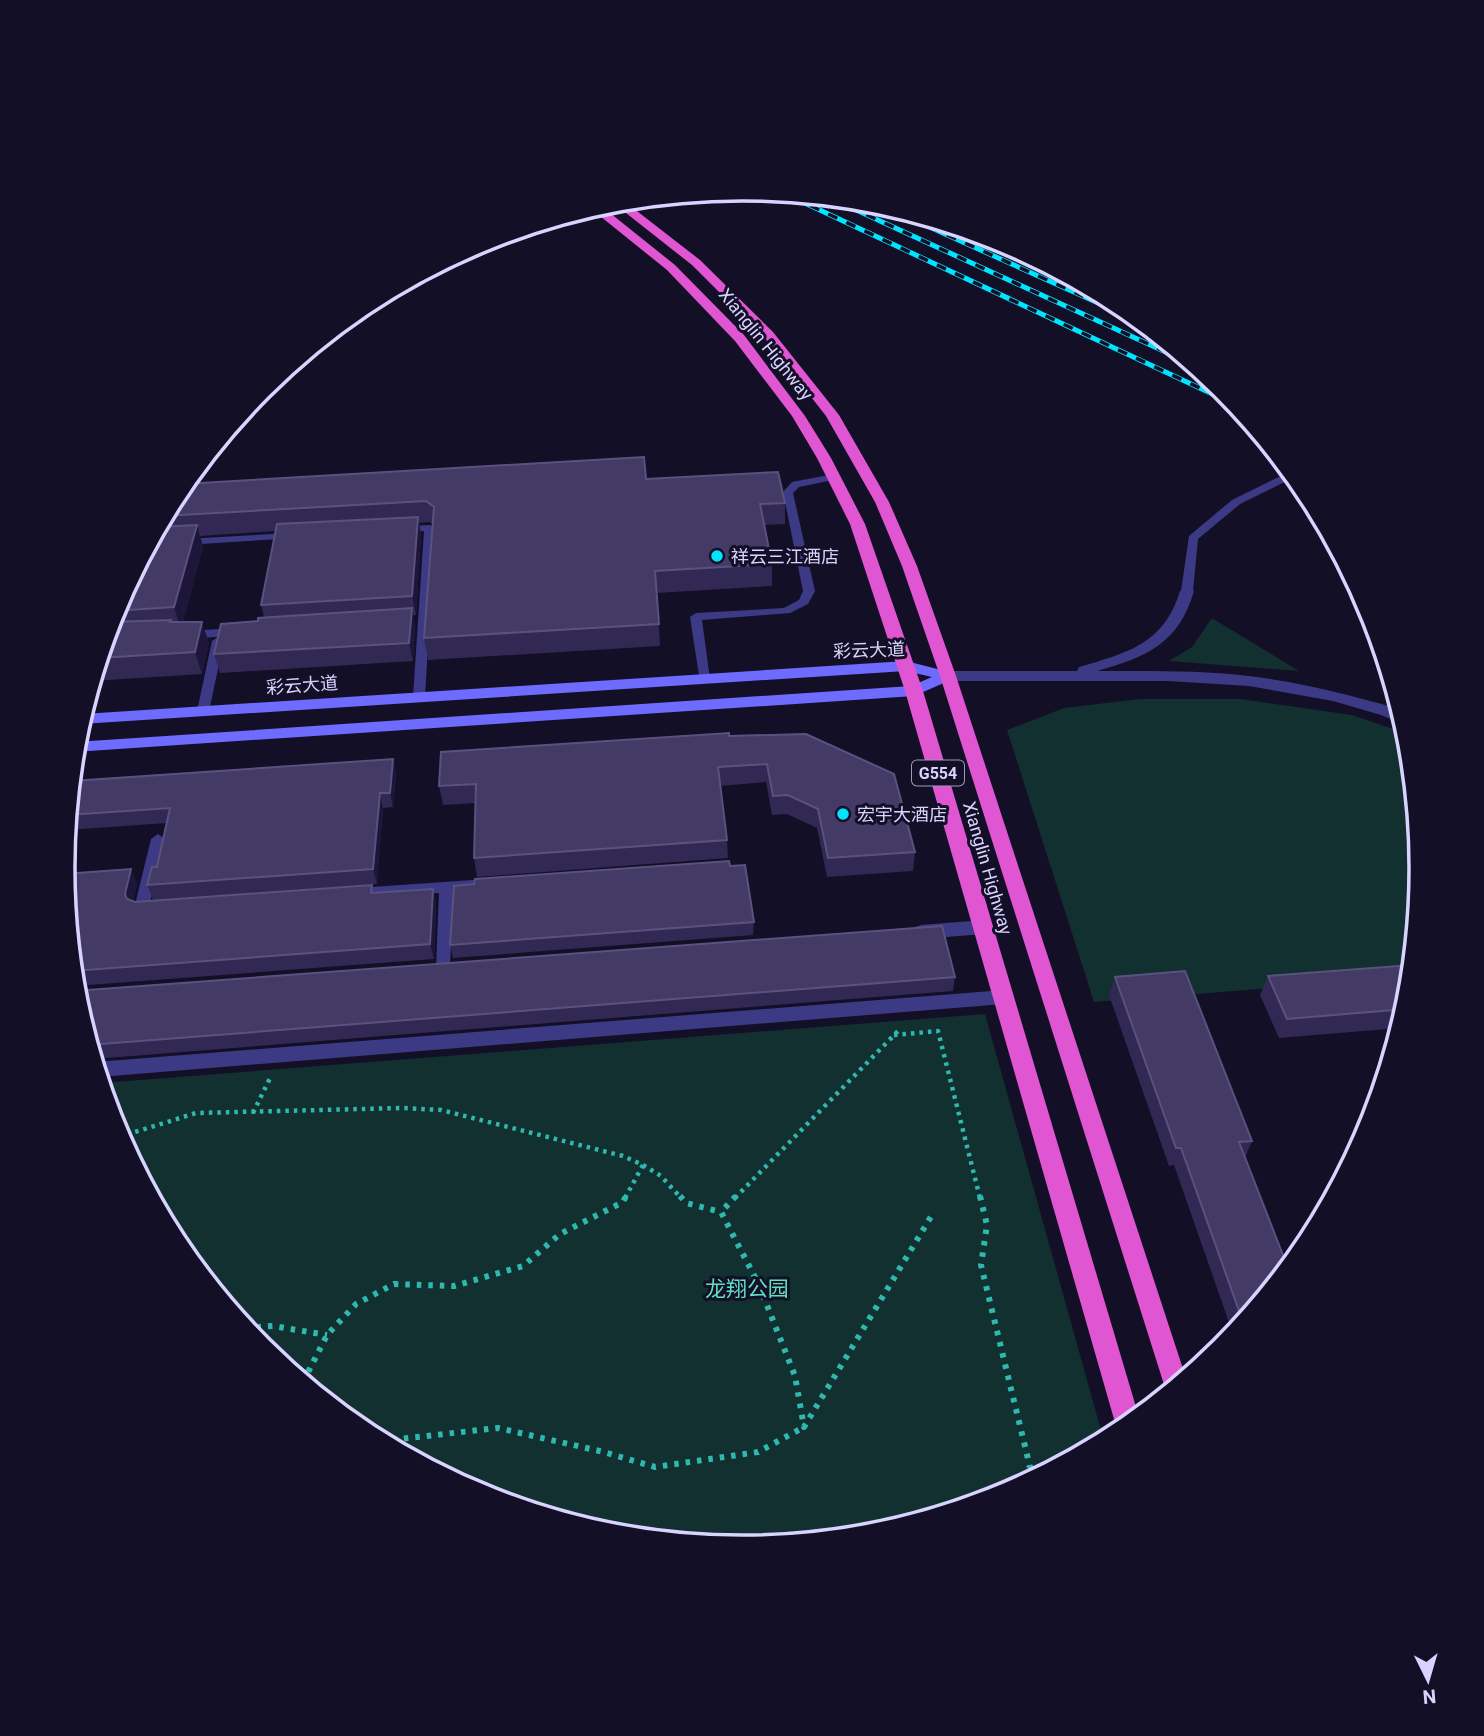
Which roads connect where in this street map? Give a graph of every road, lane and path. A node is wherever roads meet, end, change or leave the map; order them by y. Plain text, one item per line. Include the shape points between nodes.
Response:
1 (631, 211) edge
2 (606, 215) edge
3 (834, 477) junction
4 (1283, 479) edge
5 (390, 530) edge
6 (310, 535) edge
7 (176, 542) edge
8 (1187, 591) joint
9 (247, 631) edge
10 (220, 633) junction
11 (169, 636) edge
12 (906, 666) junction
13 (948, 676) junction
14 (1051, 678) junction
15 (704, 679) junction
16 (914, 691) junction
17 (419, 697) junction
18 (203, 711) junction
19 (1390, 713) edge
20 (93, 718) edge
21 (87, 746) edge
22 (158, 839) dead end
23 (487, 883) edge
24 (446, 886) junction
25 (335, 894) edge
26 (169, 906) edge
27 (984, 927) junction
28 (901, 933) edge
29 (443, 968) edge
30 (1004, 997) junction
31 (931, 1003) junction
32 (893, 1035) junction
33 (282, 1054) junction
34 (107, 1068) edge
35 (253, 1113) junction
36 (131, 1133) edge
37 (643, 1165) junction
38 (721, 1212) junction
39 (932, 1215) dead end
40 (259, 1327) edge
41 (327, 1335) junction
42 (307, 1373) edge
43 (1173, 1376) edge
44 (1125, 1413) edge
45 (804, 1427) junction
46 (399, 1439) edge
47 (1027, 1471) edge

1 - 13 highway, Xianglin Highway / G554 via 729,293 824,407 881,500
2 - 3 highway, Xianglin Highway / G554 via 665,261 722,319 775,384
3 - 12 highway, Xianglin Highway / G554 via 861,534
3 - 15 lane via 796,484 788,492 809,591 804,602 786,611 696,617
4 - 8 lane via 1236,502 1193,538
5 - 17 lane via 430,528 417,621
6 - 7 lane
8 - 14 street via 1180,617 1164,637 1123,657
9 - 10 lane
10 - 11 lane
10 - 18 lane
12 - 13 main road, 彩云大道
12 - 15 main road, 彩云大道
12 - 16 highway, Xianglin Highway / G554
13 - 14 street
13 - 16 main road
13 - 43 highway, Xianglin Highway / G554
14 - 19 street via 1168,676 1249,681 1334,696
15 - 17 main road, 彩云大道
16 - 21 main road
16 - 27 highway, Xianglin Highway / G554
17 - 18 main road, 彩云大道
18 - 20 main road, 彩云大道
22 - 26 lane via 141,909
23 - 24 lane
24 - 25 lane
24 - 29 lane
27 - 28 street
27 - 30 highway, Xianglin Highway / G554
30 - 31 street
30 - 44 highway, Xianglin Highway / G554
31 - 32 path
31 - 33 street
32 - 38 path
32 - 47 path via 939,1031 987,1226 981,1265 1030,1467
33 - 34 street
33 - 35 path
35 - 36 path via 196,1113
35 - 37 path via 441,1110
37 - 38 path via 661,1176 686,1203
37 - 41 path via 623,1202 560,1234 523,1266 454,1286 394,1284 356,1304
38 - 45 path via 759,1285 795,1376
39 - 45 path
40 - 41 path
41 - 42 path
45 - 46 path via 758,1452 655,1467 498,1428

